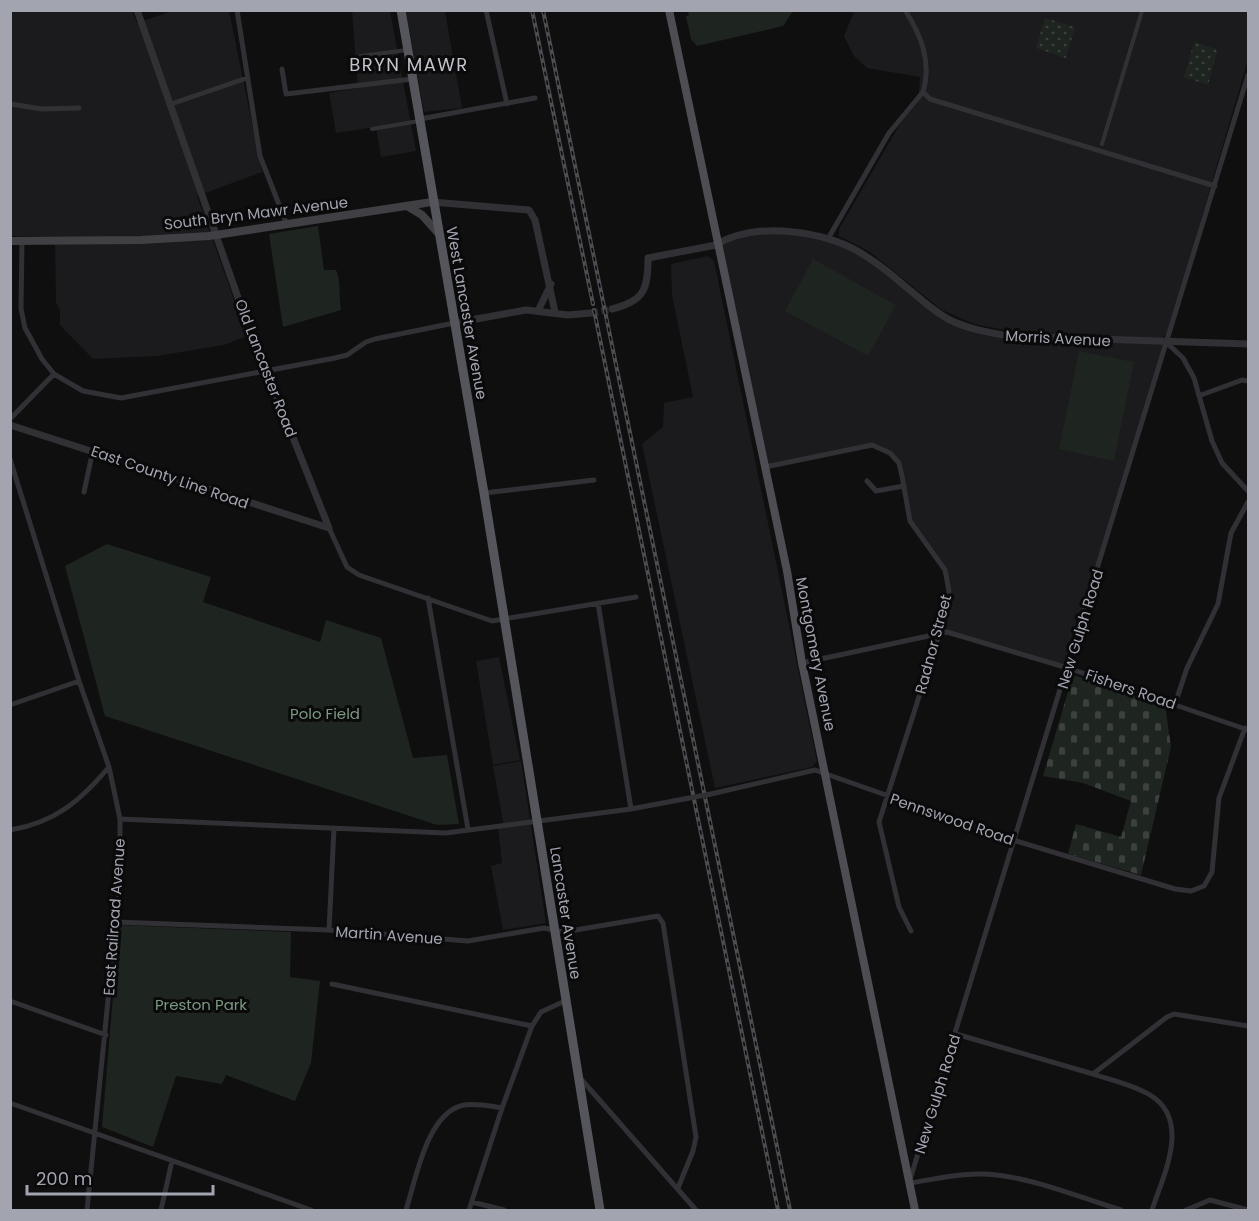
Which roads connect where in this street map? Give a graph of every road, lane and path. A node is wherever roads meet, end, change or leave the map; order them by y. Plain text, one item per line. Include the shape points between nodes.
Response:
1 (137, 10) edge
2 (400, 10) edge
3 (486, 10) edge
4 (669, 10) edge
5 (905, 10) edge
6 (1142, 11) edge
7 (238, 12) edge
8 (407, 50) junction
9 (361, 56) dead end
10 (282, 69) dead end
11 (1248, 75) edge
12 (248, 78) junction
13 (412, 79) junction
14 (1247, 87) edge
15 (923, 92) junction
16 (535, 98) dead end
17 (10, 104) edge
18 (171, 104) junction
19 (507, 104) junction
20 (79, 108) dead end
21 (420, 120) junction
22 (372, 129) dead end
23 (1102, 144) dead end
24 (1215, 186) junction
25 (432, 202) junction
26 (407, 206) junction
27 (287, 225) junction
28 (438, 234) junction
29 (216, 235) junction
30 (830, 237) junction
31 (10, 241) edge
32 (22, 241) junction
33 (716, 245) junction
34 (551, 284) junction
35 (612, 309) tunnel mouth
36 (538, 310) junction
37 (555, 312) junction
38 (591, 313) tunnel mouth
39 (454, 323) junction
40 (1167, 343) junction
41 (1248, 344) edge
42 (268, 372) junction
43 (54, 374) junction
44 (1248, 381) edge
45 (1201, 395) junction
46 (10, 419) edge
47 (10, 425) edge
48 (93, 450) junction
49 (10, 459) edge
50 (765, 467) junction
51 (594, 480) dead end
52 (867, 482) dead end
53 (904, 486) junction
54 (1248, 491) edge
55 (84, 492) dead end
56 (484, 494) junction
57 (1248, 502) edge
58 (328, 528) junction
59 (636, 597) dead end
60 (428, 598) junction
61 (598, 603) junction
62 (503, 621) junction
63 (940, 631) junction
64 (802, 663) junction
65 (1068, 668) junction
66 (79, 681) junction
67 (1175, 704) junction
68 (10, 705) edge
69 (1246, 729) edge
70 (110, 767) junction
71 (826, 776) junction
72 (889, 797) junction
73 (632, 809) junction
74 (120, 819) junction
75 (536, 819) junction
76 (334, 828) junction
77 (468, 829) junction
78 (10, 830) edge
79 (1016, 841) junction
80 (115, 922) junction
81 (554, 929) junction
82 (330, 930) junction
83 (911, 931) dead end
84 (332, 984) dead end
85 (10, 1001) edge
86 (566, 1001) junction
87 (532, 1026) junction
88 (1248, 1026) edge
89 (956, 1034) junction
90 (106, 1035) junction
91 (1093, 1074) junction
92 (579, 1077) junction
93 (10, 1103) edge
94 (502, 1108) junction
95 (95, 1133) junction
96 (172, 1161) junction
97 (909, 1183) junction
98 (678, 1188) junction
99 (472, 1202) junction
100 (87, 1210) edge
101 (162, 1210) edge
102 (311, 1210) edge
103 (406, 1210) edge
104 (469, 1210) edge
105 (504, 1210) edge
106 (600, 1210) edge
107 (696, 1210) edge
108 (915, 1210) edge
109 (1121, 1210) edge
110 (1152, 1210) edge
111 (1186, 1210) edge
112 (1248, 1210) edge

1 - 18 street, Old Lancaster Road
2 - 8 highway, West Lancaster Avenue
3 - 19 street
4 - 33 main road, Montgomery Avenue
5 - 15 street via 923,42
6 - 23 street
7 - 12 street
8 - 9 street
8 - 13 highway, West Lancaster Avenue
10 - 13 street via 286,94
11 - 14 street, New Gulph Road
12 - 18 street
12 - 27 street via 260,156
13 - 21 highway, West Lancaster Avenue
14 - 24 street, New Gulph Road
15 - 24 street via 930,99
15 - 30 street via 889,133
16 - 19 street
17 - 20 street via 42,109
18 - 29 street, Old Lancaster Road
19 - 21 street
21 - 22 street
21 - 25 highway, West Lancaster Avenue
24 - 40 street, New Gulph Road
25 - 26 main road, South Bryn Mawr Avenue
25 - 28 highway, West Lancaster Avenue
25 - 34 street via 529,210
26 - 27 main road, South Bryn Mawr Avenue
26 - 28 main road via 422,215
27 - 29 main road, South Bryn Mawr Avenue
28 - 39 highway, West Lancaster Avenue
29 - 32 main road, South Bryn Mawr Avenue
29 - 42 street, Old Lancaster Road
30 - 33 street, Morris Avenue via 774,231 751,233
30 - 40 street, Morris Avenue via 870,258 949,320 974,329 1008,336
31 - 32 main road, South Bryn Mawr Avenue
32 - 43 street via 21,309 25,328
33 - 35 street, Morris Avenue via 648,258 648,279 639,297
33 - 50 main road, Montgomery Avenue
34 - 36 street
34 - 37 street
36 - 37 street
36 - 39 street
37 - 38 street
39 - 42 street via 375,339 347,355
39 - 56 highway, West Lancaster Avenue
40 - 41 street, Morris Avenue
40 - 45 street via 1183,358
40 - 65 street, New Gulph Road
42 - 43 street via 121,399 83,391
42 - 58 street, Old Lancaster Road
43 - 46 street
44 - 45 street
45 - 54 street via 1212,441 1222,463
47 - 48 street, East County Line Road
48 - 55 street
48 - 58 street, East County Line Road
49 - 66 street, East Railroad Avenue
50 - 53 street, Radnor Street via 872,445 890,453 899,463
50 - 64 main road, Montgomery Avenue
51 - 56 street
52 - 53 street via 876,491
53 - 63 street, Radnor Street via 910,521 945,570 949,591
56 - 62 highway, West Lancaster Avenue
57 - 67 street via 1231,533 1218,604 1187,668
58 - 60 street, Old Lancaster Road via 347,567
59 - 61 street
60 - 62 street, Old Lancaster Road via 492,621
60 - 77 street
61 - 62 street
61 - 73 street
62 - 75 highway, Lancaster Avenue
63 - 64 street, Fishers Road
63 - 65 street, Fishers Road
63 - 72 street, Radnor Street
64 - 71 main road, Montgomery Avenue
65 - 67 street, Fishers Road
65 - 79 street, New Gulph Road
66 - 68 street
66 - 70 street, East Railroad Avenue
67 - 69 street, Fishers Road
69 - 79 street, Pennswood Road via 1219,798 1212,872 1204,886 1191,891 1175,890
70 - 74 street, East Railroad Avenue
70 - 78 street via 64,812
71 - 72 street, Pennswood Road
71 - 73 street, Pennswood Road, bridge via 815,771
71 - 97 main road, Montgomery Avenue
72 - 79 street, Pennswood Road
72 - 83 street, Radnor Street via 879,822 900,907
73 - 75 street, Pennswood Road
74 - 76 street, Pennswood Road
74 - 80 street, East Railroad Avenue
75 - 77 street, Pennswood Road
75 - 81 highway, Lancaster Avenue
76 - 77 street, Pennswood Road via 446,832
76 - 82 street
79 - 89 street, New Gulph Road
80 - 82 street, Martin Avenue
80 - 90 street, East Railroad Avenue
81 - 82 street, Martin Avenue via 468,941
81 - 86 highway, Lancaster Avenue
81 - 98 street, Martin Avenue via 564,932 653,915 663,923 696,1137
84 - 87 street
85 - 90 street
86 - 87 street via 541,1012
86 - 92 highway, Lancaster Avenue
87 - 94 street
88 - 91 street via 1174,1014
89 - 91 street
89 - 97 street, New Gulph Road
90 - 95 street, East Railroad Avenue
91 - 110 street via 1150,1095 1164,1106 1173,1124 1171,1152
92 - 98 street
92 - 106 highway, Lancaster Avenue
93 - 95 street
94 - 99 street
94 - 103 street via 463,1105 437,1123
95 - 96 street
95 - 100 street, East Railroad Avenue
96 - 101 street
96 - 102 street
97 - 108 main road, Montgomery Avenue
97 - 109 street via 994,1174
98 - 107 street
99 - 104 street
99 - 105 street
111 - 112 street via 1210,1200

